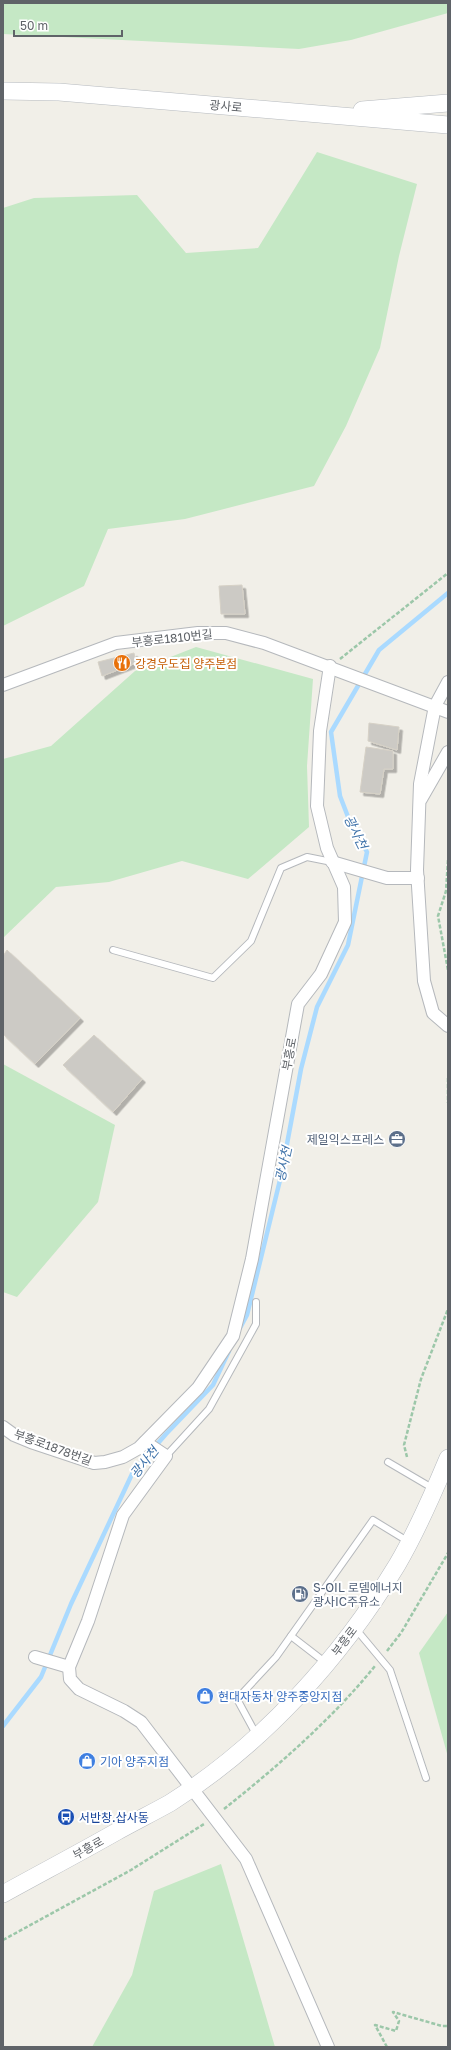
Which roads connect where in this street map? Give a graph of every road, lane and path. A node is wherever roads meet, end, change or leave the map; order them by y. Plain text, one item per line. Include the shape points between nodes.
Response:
1 (3, 91) edge
2 (448, 103) edge
3 (312, 114) junction
4 (448, 125) edge
5 (448, 573) edge
6 (330, 666) junction
7 (448, 682) edge
8 (3, 685) edge
9 (436, 706) junction
10 (448, 712) edge
11 (448, 752) edge
12 (420, 801) junction
13 (448, 860) edge
14 (336, 863) junction
15 (418, 878) junction
16 (113, 950) dead end
17 (448, 970) edge
18 (448, 1026) edge
19 (448, 1078) edge
20 (448, 1104) edge
21 (252, 1259) joint
22 (256, 1302) dead end
23 (448, 1309) edge
24 (3, 1427) edge
25 (146, 1442) junction
26 (164, 1454) junction
27 (406, 1457) dead end
28 (448, 1458) edge
29 (388, 1462) dead end
30 (435, 1490) junction
31 (409, 1542) junction
32 (448, 1553) edge
33 (354, 1626) junction
34 (291, 1636) junction
35 (36, 1658) dead end
36 (381, 1658) junction
37 (327, 1663) junction
38 (69, 1667) junction
39 (257, 1735) junction
40 (426, 1778) dead end
41 (192, 1787) junction
42 (215, 1817) junction
43 (3, 1894) edge
44 (3, 1940) edge
45 (448, 2026) edge
46 (328, 2047) edge
47 (387, 2047) edge

1 - 3 main road, 광사로 via 60,92
2 - 3 main road
3 - 4 main road, 광사로
5 - 6 path
6 - 8 street, 부흥로1810번길 via 234,635 198,633 116,643
6 - 9 street, 부흥로1810번길
6 - 14 street, 부흥로 via 320,731 317,806 326,848
7 - 9 street
9 - 10 street
9 - 12 street via 420,784
11 - 12 street
12 - 15 street
13 - 17 path via 446,891 438,916
14 - 15 street via 387,878
14 - 16 lane via 307,857 281,868 251,941 213,978
14 - 21 street, 부흥로 via 344,887 345,922 321,974 298,1004
15 - 18 street via 424,981 433,1013
19 - 20 path
21 - 25 street, 부흥로1878번길 via 233,1336 198,1388
22 - 26 lane via 256,1324 209,1409
23 - 27 path via 422,1379 404,1445
24 - 25 street, 부흥로1878번길 via 31,1442 94,1463 123,1457
25 - 26 street
26 - 38 street via 123,1515 88,1621
28 - 30 main road, 부흥로
29 - 30 lane
30 - 31 main road, 부흥로
31 - 33 main road, 부흥로 via 397,1565
31 - 34 lane via 374,1520
32 - 36 path via 401,1633
33 - 36 lane
33 - 37 main road, 부흥로
34 - 37 lane
34 - 39 lane via 276,1657 237,1699
35 - 38 street
36 - 40 lane via 390,1670
36 - 42 path via 325,1722
37 - 39 main road, 부흥로 via 296,1698
38 - 41 street via 70,1679 79,1689 124,1711 140,1722
39 - 41 main road, 부흥로
41 - 42 street
41 - 43 main road, 부흥로 via 169,1803
42 - 44 path via 131,1870
42 - 46 street via 246,1859
45 - 47 path via 393,2012 399,2021 396,2031 375,2025

